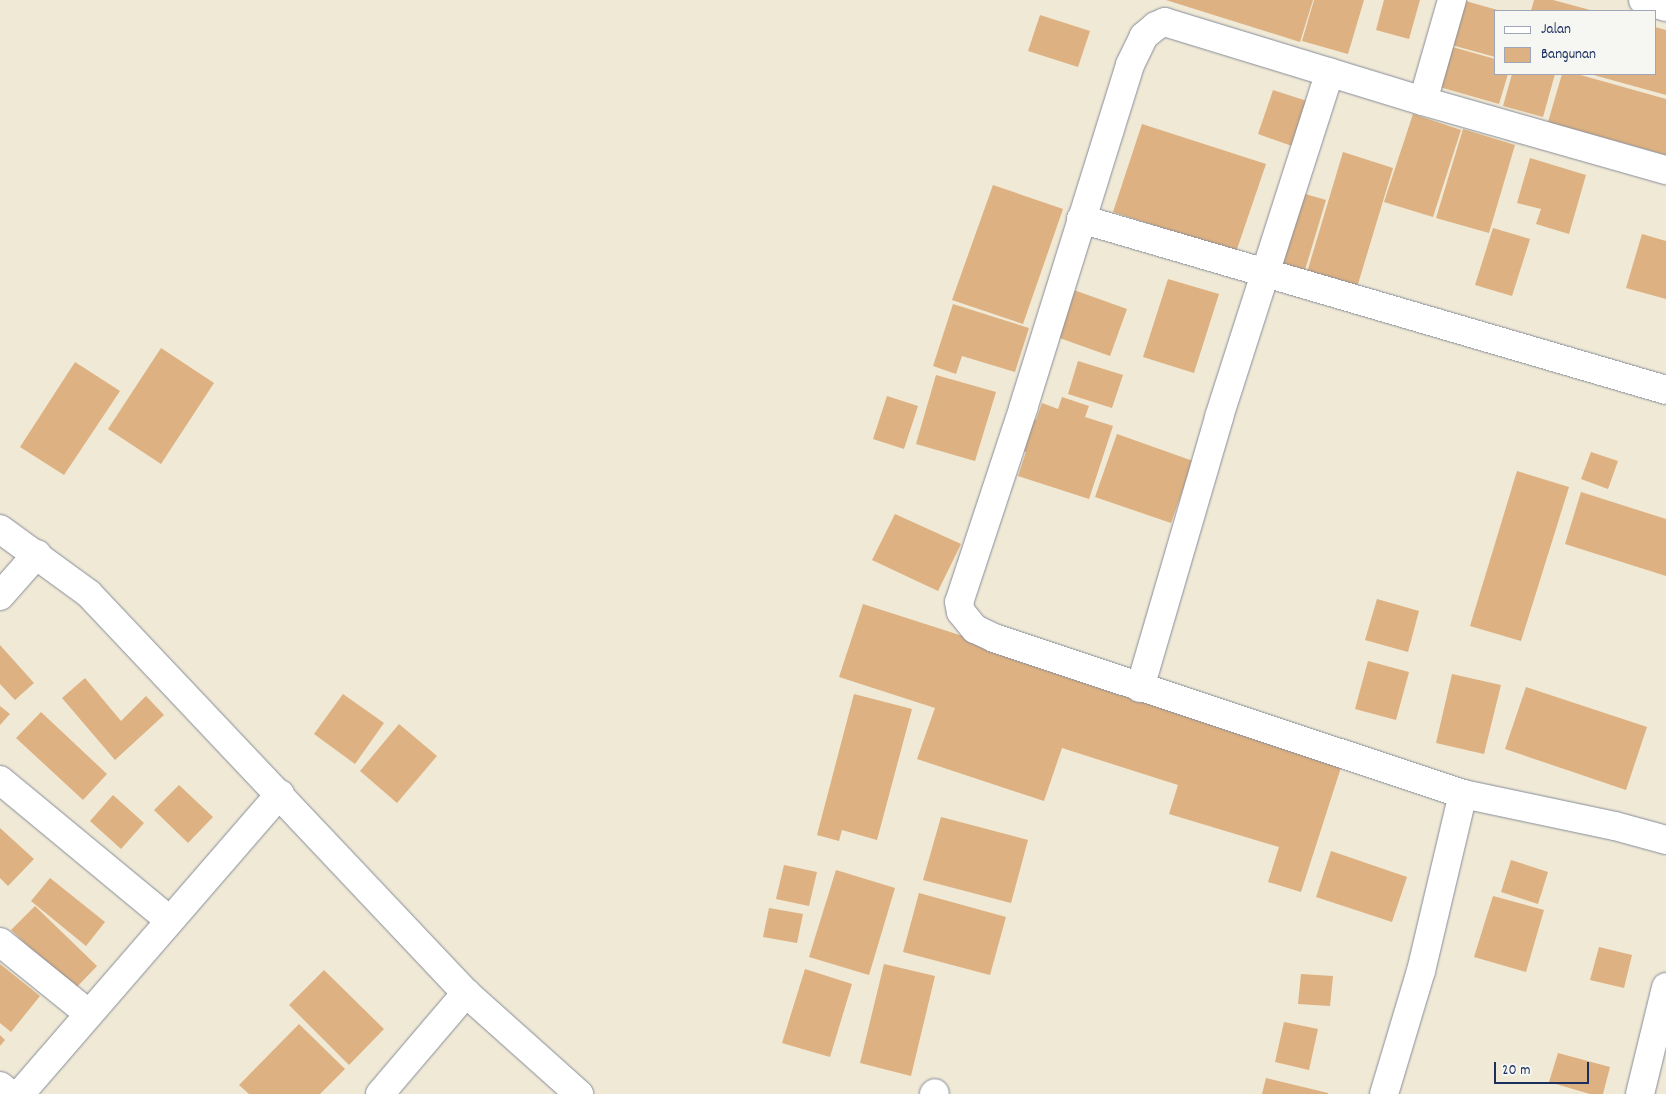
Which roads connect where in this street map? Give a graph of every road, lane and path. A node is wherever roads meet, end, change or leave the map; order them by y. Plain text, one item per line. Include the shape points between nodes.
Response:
1 (1452, 0) edge
2 (1643, 0) edge
3 (1666, 7) edge
4 (1330, 72) junction
5 (1423, 101) junction
6 (1666, 170) edge
7 (1081, 219) junction
8 (1264, 273) junction
9 (1666, 390) edge
10 (0, 529) edge
11 (37, 554) junction
12 (0, 596) edge
13 (1140, 688) junction
14 (0, 780) edge
15 (280, 794) junction
16 (1463, 794) junction
17 (1666, 840) edge
18 (169, 920) junction
19 (0, 942) edge
20 (1666, 987) edge
21 (466, 992) junction
22 (89, 1014) junction
23 (0, 1086) edge
24 (10, 1094) edge
25 (20, 1094) edge
26 (380, 1094) edge
27 (579, 1094) edge
28 (1384, 1094) edge
29 (1640, 1094) edge

1 - 5 street
2 - 3 street
4 - 5 street
4 - 7 street via 1165,22 1156,26 1144,36 1130,65
4 - 8 street
5 - 6 street
7 - 8 street
7 - 13 street via 959,602 966,620 975,629
8 - 9 street
8 - 13 street via 1180,545
10 - 11 street
11 - 12 street
11 - 15 street via 89,594
13 - 16 street
14 - 18 street
15 - 18 street
15 - 21 street
16 - 17 street
16 - 28 street via 1421,971
18 - 22 street
19 - 22 street
20 - 29 street
21 - 26 street
21 - 27 street
22 - 25 street
23 - 24 street

